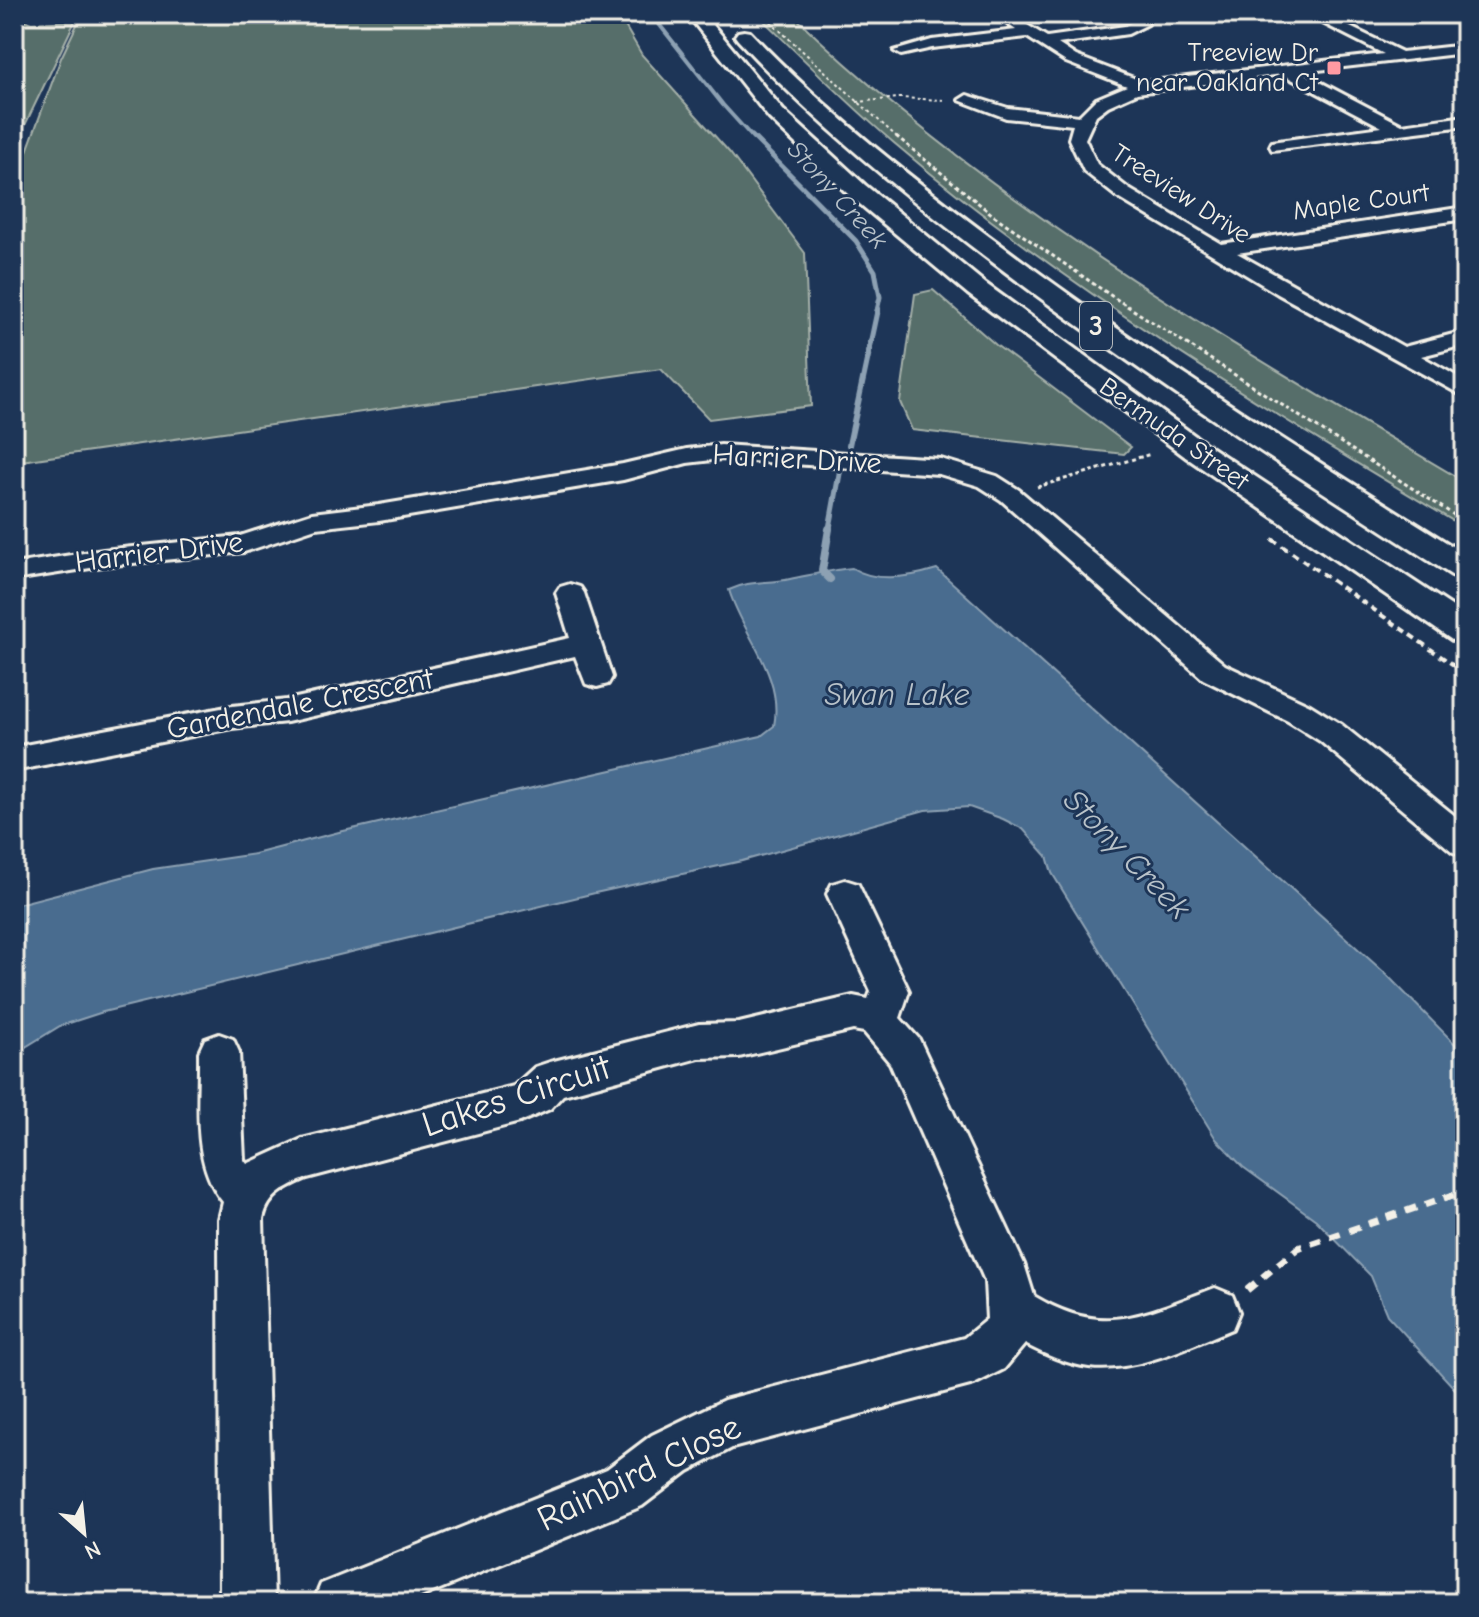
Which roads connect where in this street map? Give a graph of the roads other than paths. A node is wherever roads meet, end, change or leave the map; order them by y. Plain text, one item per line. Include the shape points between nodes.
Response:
1 (695, 14) edge
2 (1000, 14) edge
3 (1137, 14) edge
4 (1312, 14) edge
5 (735, 26) dead end
6 (1030, 33) junction
7 (1044, 42) junction
8 (1465, 49) edge
9 (901, 51) dead end
10 (1400, 56) junction
11 (1284, 69) junction
12 (1143, 87) junction
13 (967, 100) road end
14 (1082, 121) junction
15 (1465, 121) edge
16 (1398, 129) junction
17 (1278, 146) dead end
18 (1465, 213) edge
19 (1218, 250) junction
20 (1465, 338) edge
21 (1400, 355) junction
22 (1465, 390) edge
23 (1465, 569) edge
24 (14, 572) edge
25 (570, 593) dead end
26 (1465, 632) edge
27 (586, 644) junction
28 (597, 677) dead end
29 (14, 759) edge
30 (1465, 843) edge
31 (845, 894) dead end
32 (876, 1018) junction
33 (219, 1052) dead end
34 (246, 1197) junction
35 (1014, 1311) junction
36 (1215, 1312) road end
37 (247, 1603) edge
38 (340, 1603) edge

1 - 26 main road, Bermuda Street / 3 via 768,104 897,225 1186,444
2 - 6 street
3 - 7 street via 1142,20 1137,27
4 - 10 street
5 - 23 main road, Bermuda Street / 3 via 859,144 1021,272 1252,433
6 - 7 street
6 - 9 street
7 - 12 street via 1080,63
8 - 10 street, Treeview Drive
10 - 11 street, Treeview Drive
11 - 12 street, Treeview Drive
11 - 16 street
12 - 14 street, Treeview Drive via 1107,100
13 - 14 street via 1006,113
14 - 19 street, Treeview Drive via 1080,152 1099,176
15 - 16 street
16 - 17 street
18 - 19 street, Maple Court
19 - 21 street, Treeview Drive
20 - 21 street
21 - 22 street, Treeview Drive
24 - 30 street, Harrier Drive via 244,544 312,521 623,472 703,453 941,467 988,481 1010,495 1214,672 1331,733
25 - 27 street
27 - 28 street
27 - 29 street, Gardendale Crescent via 287,711
31 - 32 street via 890,991
32 - 34 street, Lakes Circuit via 853,1013 739,1040 699,1041 550,1080 520,1103 302,1159 266,1175
32 - 35 street via 905,1052 1008,1280
33 - 34 street via 222,1160
34 - 37 street via 241,1240
35 - 36 street via 1038,1328 1104,1347
35 - 38 street, Rainbird Close via 997,1347 974,1360 724,1425 670,1453 624,1488

